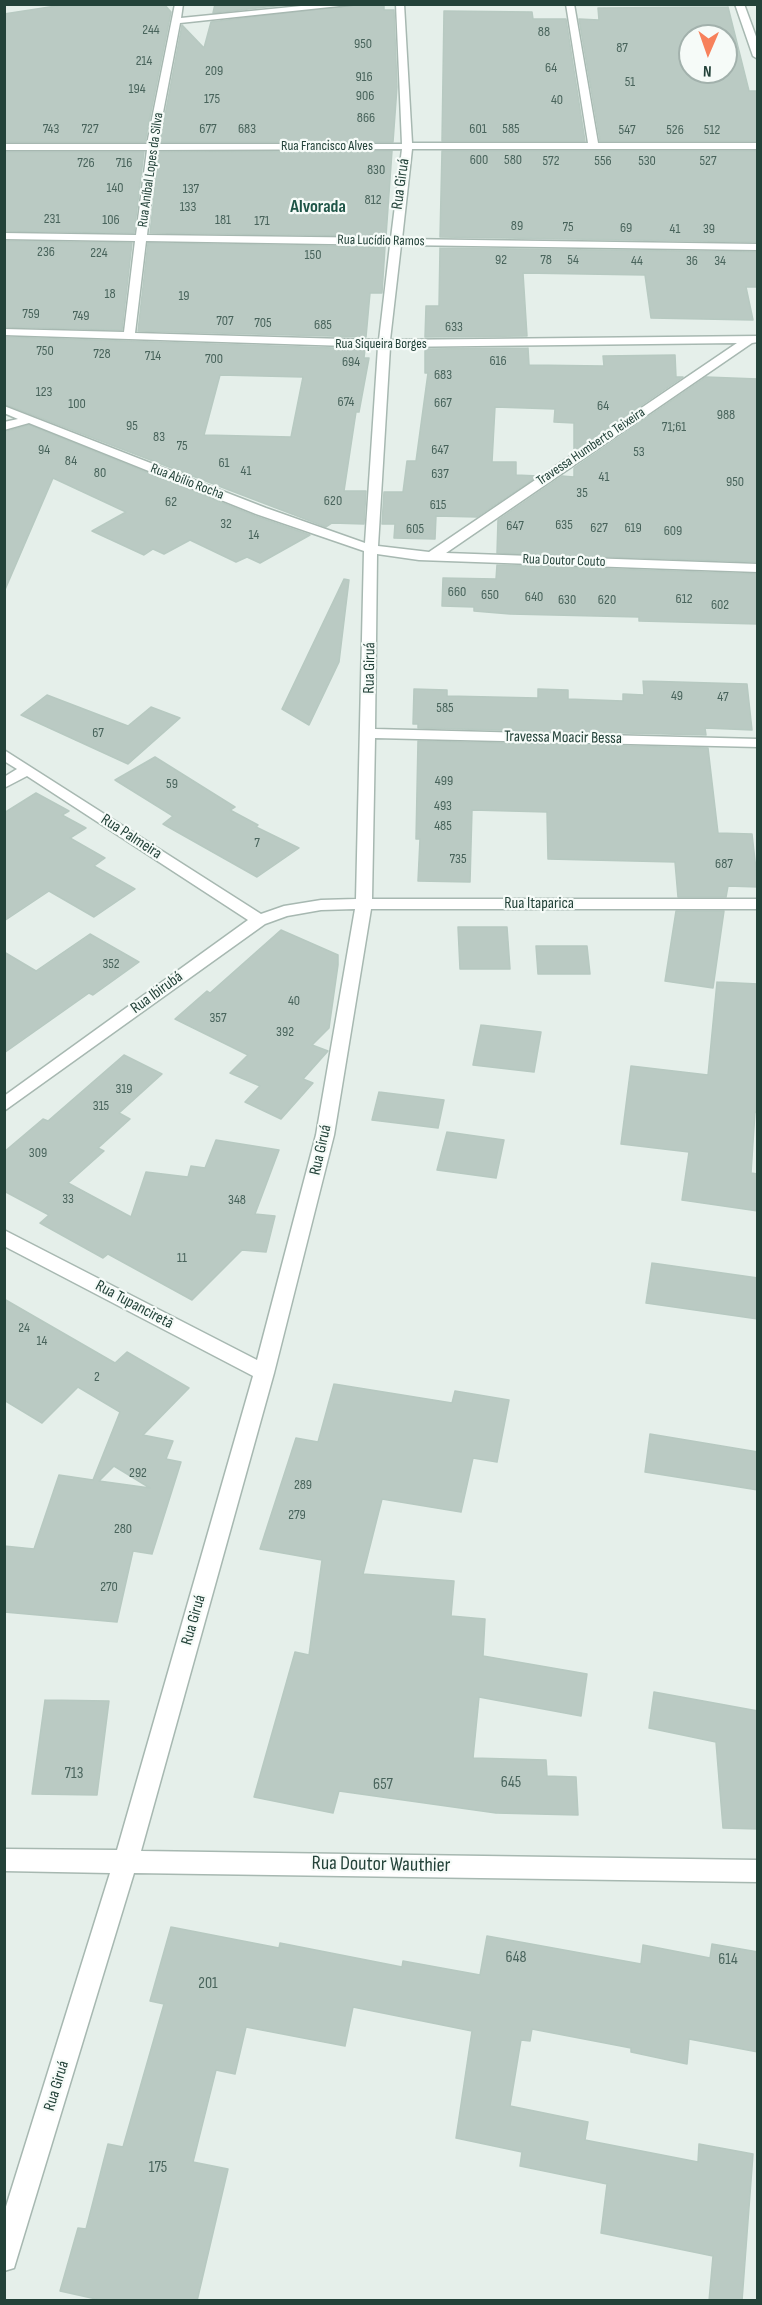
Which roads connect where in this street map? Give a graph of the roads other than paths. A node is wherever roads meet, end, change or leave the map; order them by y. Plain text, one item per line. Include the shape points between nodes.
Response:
1 (179, 4) edge
2 (354, 4) edge
3 (400, 4) edge
4 (570, 4) edge
5 (739, 4) edge
6 (175, 21) junction
7 (758, 56) edge
8 (593, 145) junction
9 (152, 146) junction
10 (407, 146) junction
11 (758, 146) edge
12 (4, 147) edge
13 (4, 236) edge
14 (142, 238) junction
15 (394, 241) junction
16 (758, 246) edge
17 (4, 332) edge
18 (129, 337) junction
19 (754, 339) edge
20 (384, 344) junction
21 (4, 409) edge
22 (28, 420) junction
23 (4, 426) edge
24 (371, 549) junction
25 (433, 556) junction
26 (758, 568) edge
27 (369, 734) junction
28 (758, 743) edge
29 (4, 754) edge
30 (27, 769) junction
31 (4, 784) edge
32 (364, 904) junction
33 (758, 904) edge
34 (321, 905) joint
35 (259, 920) junction
36 (4, 1105) edge
37 (4, 1237) edge
38 (264, 1373) junction
39 (4, 1860) edge
40 (126, 1861) junction
41 (758, 1871) edge
42 (4, 2258) edge

1 - 6 street, Rua Aníbal Lopes da Silva
2 - 6 street
3 - 10 street, Rua Giruá
4 - 8 street
5 - 7 street
6 - 9 street, Rua Aníbal Lopes da Silva
8 - 10 street, Rua Francisco Alves
8 - 11 street, Rua Francisco Alves
9 - 10 street, Rua Francisco Alves
9 - 12 street, Rua Francisco Alves
9 - 14 street, Rua Aníbal Lopes da Silva
10 - 15 street, Rua Giruá
13 - 14 street, Rua Lucídio Ramos
14 - 15 street, Rua Lucídio Ramos
14 - 18 street, Rua Aníbal Lopes da Silva
15 - 16 street, Rua Lucídio Ramos
15 - 20 street, Rua Giruá
17 - 18 street, Rua Siqueira Borges
18 - 20 street, Rua Siqueira Borges
19 - 20 street, Rua Siqueira Borges
19 - 25 street, Travessa Humberto Teixeira
20 - 24 street, Rua Giruá
21 - 22 street, Rua Abílio Rocha
22 - 23 street
22 - 24 street, Rua Abílio Rocha via 261,511
24 - 25 street, Rua Doutor Couto
24 - 27 street, Rua Giruá
25 - 26 street, Rua Doutor Couto
27 - 28 street, Travessa Moacir Bessa
27 - 32 street, Rua Giruá
29 - 30 street, Rua Palmeira
30 - 31 street
30 - 35 street, Rua Palmeira
32 - 33 street, Rua Itaparica
32 - 34 street, Rua Itaparica
32 - 38 street, Rua Giruá via 325,1135
34 - 35 street, Rua Ibirubá
35 - 36 street, Rua Ibirubá
37 - 38 street, Rua Tupanciretã
38 - 40 street, Rua Giruá
39 - 40 street, Rua Doutor Wauthier
40 - 41 street, Rua Doutor Wauthier
40 - 42 street, Rua Giruá

